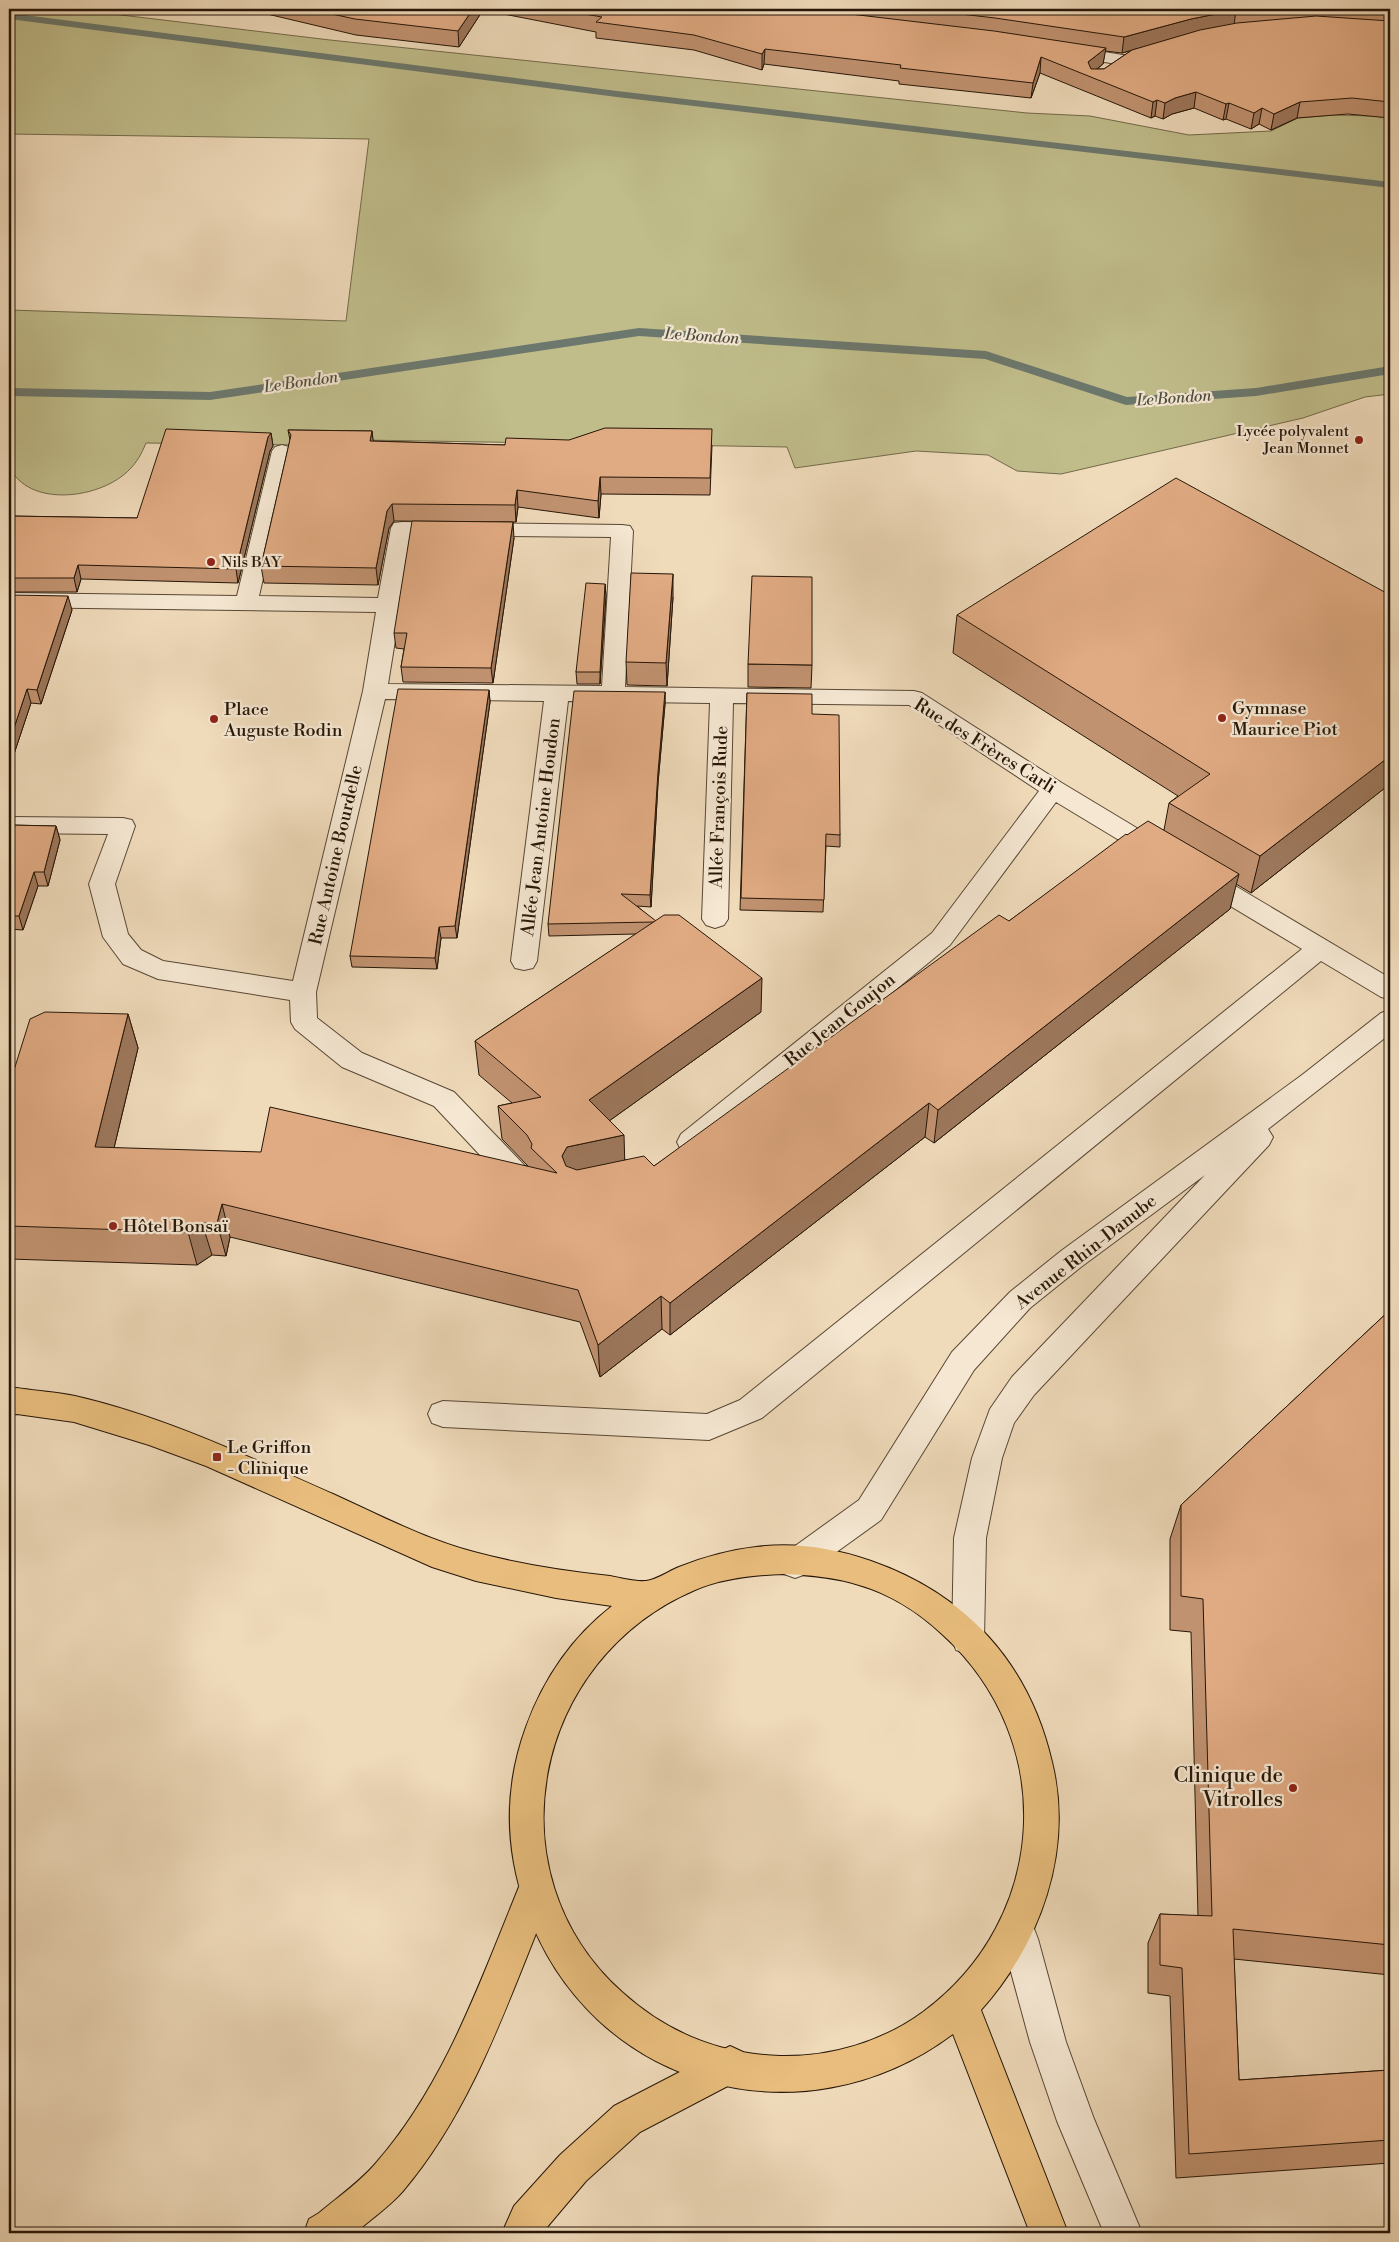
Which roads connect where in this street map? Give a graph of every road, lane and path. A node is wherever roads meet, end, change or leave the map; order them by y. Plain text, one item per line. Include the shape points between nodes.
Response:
1 (1049, 48) edge
2 (1141, 55) edge
3 (1123, 60) junction
4 (1102, 74) edge
5 (282, 451) dead end
6 (9, 600) edge
7 (246, 603) junction
8 (388, 605) junction
9 (375, 691) junction
10 (557, 693) junction
11 (614, 694) junction
12 (722, 695) junction
13 (1053, 789) junction
14 (9, 825) edge
15 (715, 919) dead end
16 (1320, 948) junction
17 (524, 961) dead end
18 (1390, 990) edge
19 (303, 992) junction
20 (1390, 1020) edge
21 (1312, 1082) junction
22 (672, 1157) edge
23 (519, 1178) edge
24 (9, 1402) edge
25 (443, 1414) dead end
26 (795, 1564) junction
27 (649, 1596) junction
28 (968, 1639) junction
29 (534, 1894) junction
30 (1020, 1940) junction
31 (962, 2009) junction
32 (730, 2065) junction
33 (323, 2233) edge
34 (521, 2233) edge
35 (1049, 2233) edge
36 (1123, 2233) edge

1 - 3 street
2 - 3 street
3 - 4 street
5 - 7 street
6 - 7 street
7 - 8 street
8 - 9 street, Rue Antoine Bourdelle
8 - 11 street, Rue Antoine Bourdelle via 402,528 622,530
9 - 10 street, Rue des Frères Carli
9 - 19 street, Rue Antoine Bourdelle
10 - 11 street, Rue des Frères Carli
10 - 17 street, Allée Jean Antoine Houdon
11 - 12 street, Rue des Frères Carli
12 - 13 street, Rue des Frères Carli via 914,698
12 - 15 street, Allée François Rude
13 - 16 street, Rue des Frères Carli
13 - 22 street, Rue Jean Goujon via 941,939
14 - 19 street via 123,826 102,884 116,937 132,957 158,970
16 - 18 street, Rue des Frères Carli
16 - 25 street via 751,1409 709,1427
19 - 23 street, Rue Antoine Bourdelle via 304,1022 352,1060 444,1100
20 - 21 street, Avenue Rhin-Danube
21 - 26 street, Avenue Rhin-Danube via 1020,1300 963,1360 870,1510
21 - 28 street, Avenue Rhin-Danube via 1023,1386 1001,1418 987,1458 970,1538
24 - 27 main road via 74,1409 217,1456 432,1553 476,1567 556,1584
26 - 27 main road via 745,1565 695,1576
26 - 28 main road via 857,1574 916,1600
27 - 29 main road via 594,1635 552,1689 527,1753 520,1823
28 - 30 main road via 1017,1702 1044,1779 1046,1860
29 - 32 main road via 578,1970 644,2030
29 - 33 main road via 478,2028 438,2113 388,2178
30 - 31 main road via 992,1981
30 - 36 street via 1048,2042 1076,2122
31 - 32 main road via 888,2054 810,2071
31 - 35 main road
32 - 34 main road via 627,2119 573,2168 528,2220

